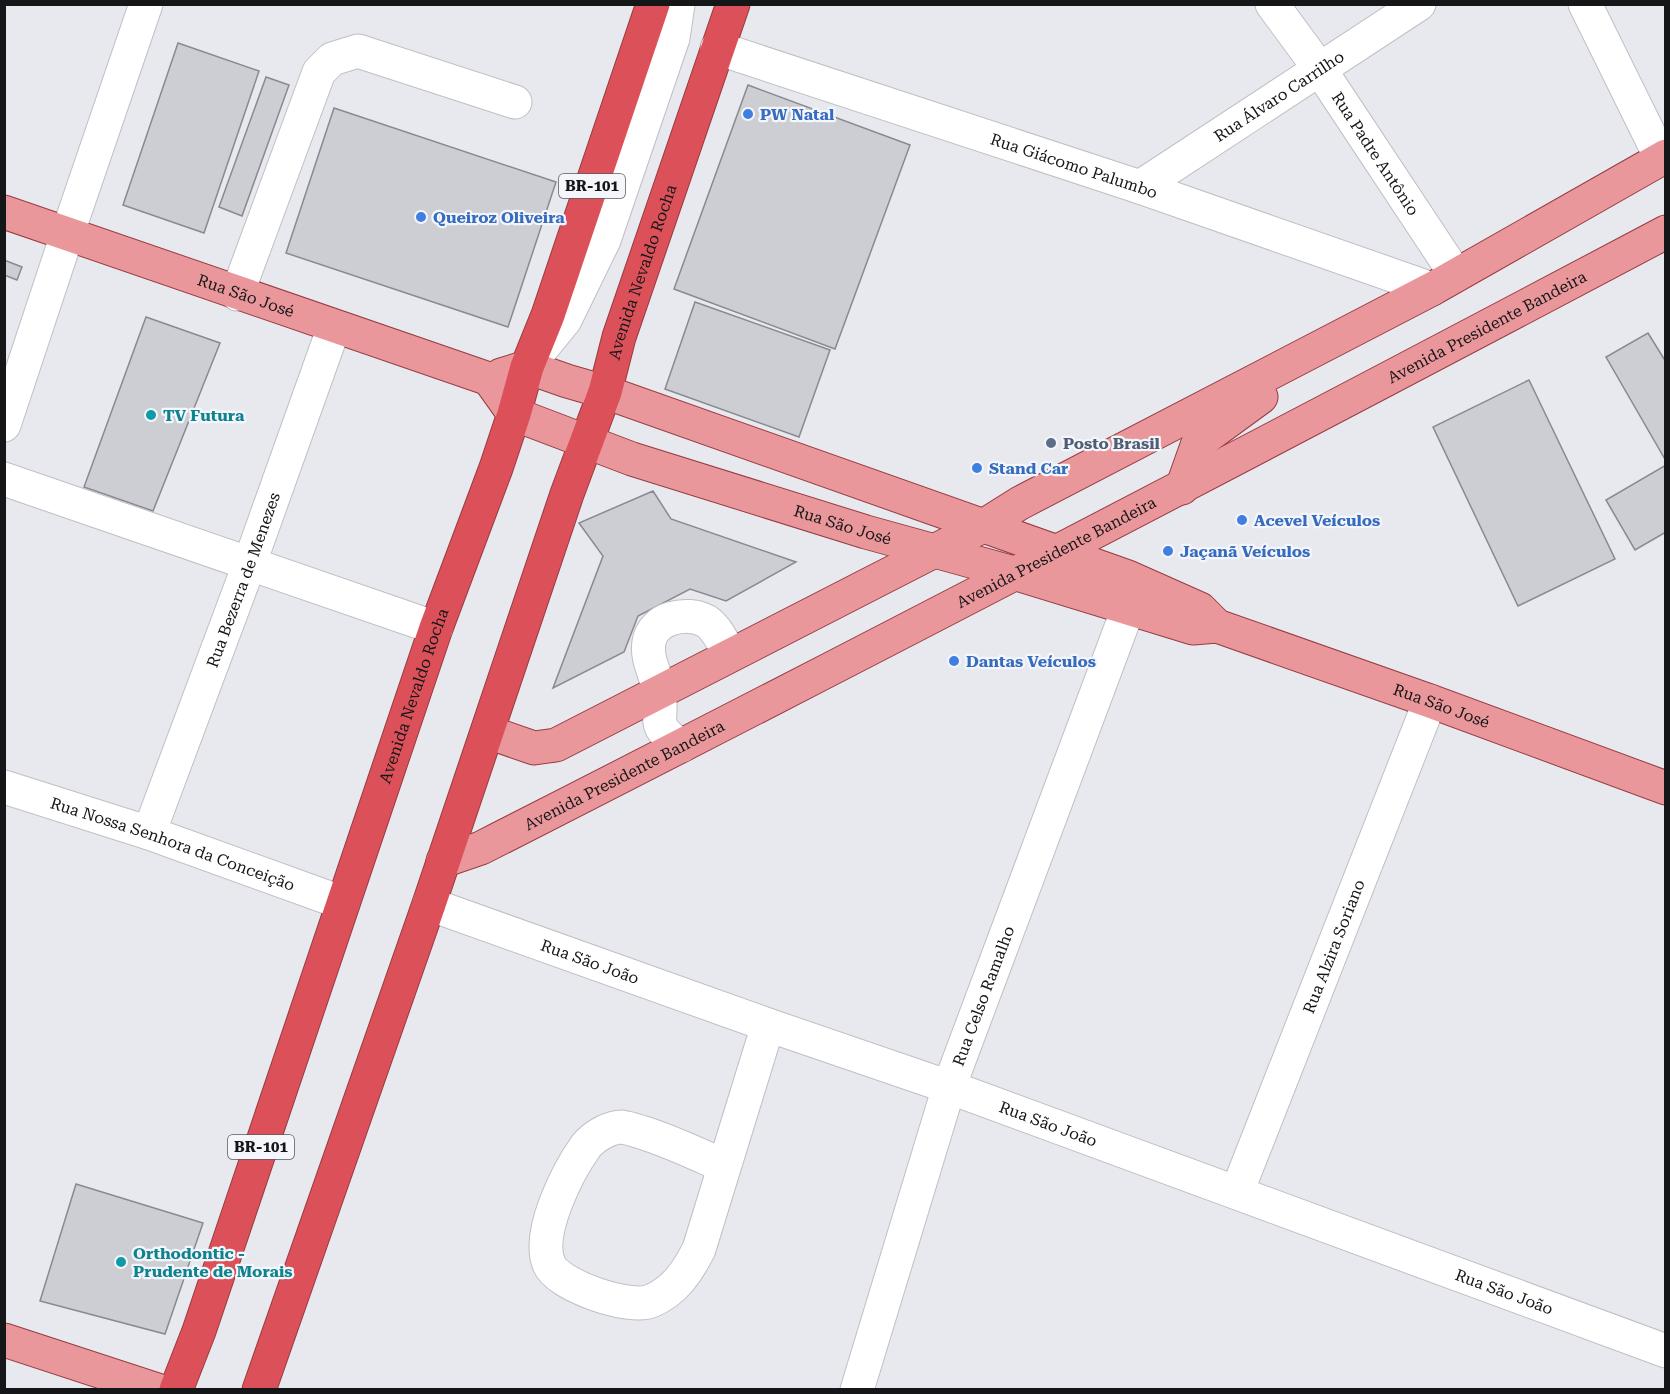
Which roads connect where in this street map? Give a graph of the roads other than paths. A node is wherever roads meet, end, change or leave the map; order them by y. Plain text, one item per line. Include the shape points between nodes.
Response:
1 (146, 4) edge
2 (653, 4) edge
3 (678, 4) edge
4 (733, 4) edge
5 (1272, 4) edge
6 (1419, 4) edge
7 (1585, 4) edge
8 (717, 48) junction
9 (1319, 68) junction
10 (515, 102) dead end
11 (1663, 157) edge
12 (1140, 187) junction
13 (4, 212) edge
14 (1665, 231) edge
15 (67, 235) junction
16 (1444, 282) junction
17 (237, 294) junction
18 (1365, 324) junction
19 (334, 327) junction
20 (527, 367) junction
21 (489, 379) junction
22 (605, 392) junction
23 (514, 414) junction
24 (4, 425) edge
25 (586, 441) junction
26 (4, 479) edge
27 (1182, 488) junction
28 (985, 525) junction
29 (933, 552) junction
30 (1058, 552) junction
31 (249, 565) junction
32 (1014, 573) junction
33 (1128, 609) junction
34 (1217, 626) junction
35 (436, 628) junction
36 (730, 655) junction
37 (659, 691) junction
38 (1430, 701) junction
39 (488, 732) junction
40 (681, 746) junction
41 (1663, 784) edge
42 (4, 787) edge
43 (149, 832) junction
44 (443, 861) junction
45 (343, 903) junction
46 (429, 904) junction
47 (768, 1025) junction
48 (949, 1087) junction
49 (724, 1166) junction
50 (1237, 1192) junction
51 (4, 1340) edge
52 (1665, 1351) edge
53 (157, 1389) edge
54 (176, 1389) edge
55 (259, 1389) edge
56 (857, 1389) edge

1 - 15 street
2 - 20 highway, Avenida Nevaldo Rocha / BR-101
3 - 20 street via 673,38 604,240 565,320
4 - 8 highway, Avenida Nevaldo Rocha
5 - 9 street, Rua Padre Antônio
6 - 9 street, Rua Álvaro Carrilho
7 - 11 street
8 - 12 street, Rua Giácomo Palumbo
8 - 22 highway, Avenida Nevaldo Rocha via 619,337
9 - 12 street, Rua Álvaro Carrilho
9 - 16 street, Rua Padre Antônio
10 - 17 street via 358,51 332,59 319,72
11 - 16 main road
12 - 16 street, Rua Giácomo Palumbo
13 - 15 main road, Rua São José
14 - 27 main road, Avenida Presidente Bandeira
15 - 17 main road, Rua São José
15 - 24 street
16 - 18 main road
17 - 19 main road, Rua São José
18 - 27 main road via 1198,443
18 - 28 main road via 1020,503
19 - 21 main road, Rua São José
19 - 31 street, Rua Bezerra de Menezes
20 - 21 main road
20 - 22 main road, Rua São José
20 - 23 highway, Avenida Nevaldo Rocha / BR-101
21 - 23 main road
22 - 25 highway, Avenida Nevaldo Rocha
22 - 28 main road, Rua São José
23 - 25 main road, Rua São José
23 - 35 highway, Avenida Nevaldo Rocha / BR-101
25 - 29 main road, Rua São José via 654,466
25 - 39 highway, Avenida Nevaldo Rocha
26 - 31 street
27 - 30 main road, Avenida Presidente Bandeira
28 - 29 main road
28 - 30 main road, Rua São José
29 - 32 main road, Rua São José
29 - 36 main road
30 - 32 main road, Avenida Presidente Bandeira
30 - 34 main road, Rua São José via 1200,609
31 - 35 street
31 - 43 street, Rua Bezerra de Menezes
32 - 33 main road, Rua São José
32 - 40 main road, Avenida Presidente Bandeira
33 - 34 main road, Rua São José via 1193,628
33 - 48 street, Rua Celso Ramalho
34 - 38 main road, Rua São José
35 - 45 highway, Avenida Nevaldo Rocha / BR-101
36 - 37 main road
36 - 37 street via 705,621 687,616 664,622 649,639 648,651
37 - 39 main road via 556,745 534,748
37 - 40 street via 658,723 664,734
38 - 41 main road, Rua São José
38 - 50 street, Rua Alzira Soriano
39 - 44 highway, Avenida Nevaldo Rocha
40 - 44 main road, Avenida Presidente Bandeira via 481,848
42 - 43 street, Rua Nossa Senhora da Conceição
43 - 45 street, Rua Nossa Senhora da Conceição
44 - 46 highway, Avenida Nevaldo Rocha
45 - 54 highway, Avenida Nevaldo Rocha / BR-101
46 - 47 street, Rua São João
46 - 55 highway, Avenida Nevaldo Rocha
47 - 48 street, Rua São João
47 - 49 street
48 - 50 street, Rua São João
48 - 56 street, Rua Celso Ramalho
49 - 49 street via 699,1249 688,1272 650,1302 640,1304 604,1297 566,1282 548,1263 548,1225 566,1182 587,1144 603,1132 630,1129
50 - 52 street, Rua São João
51 - 53 main road

